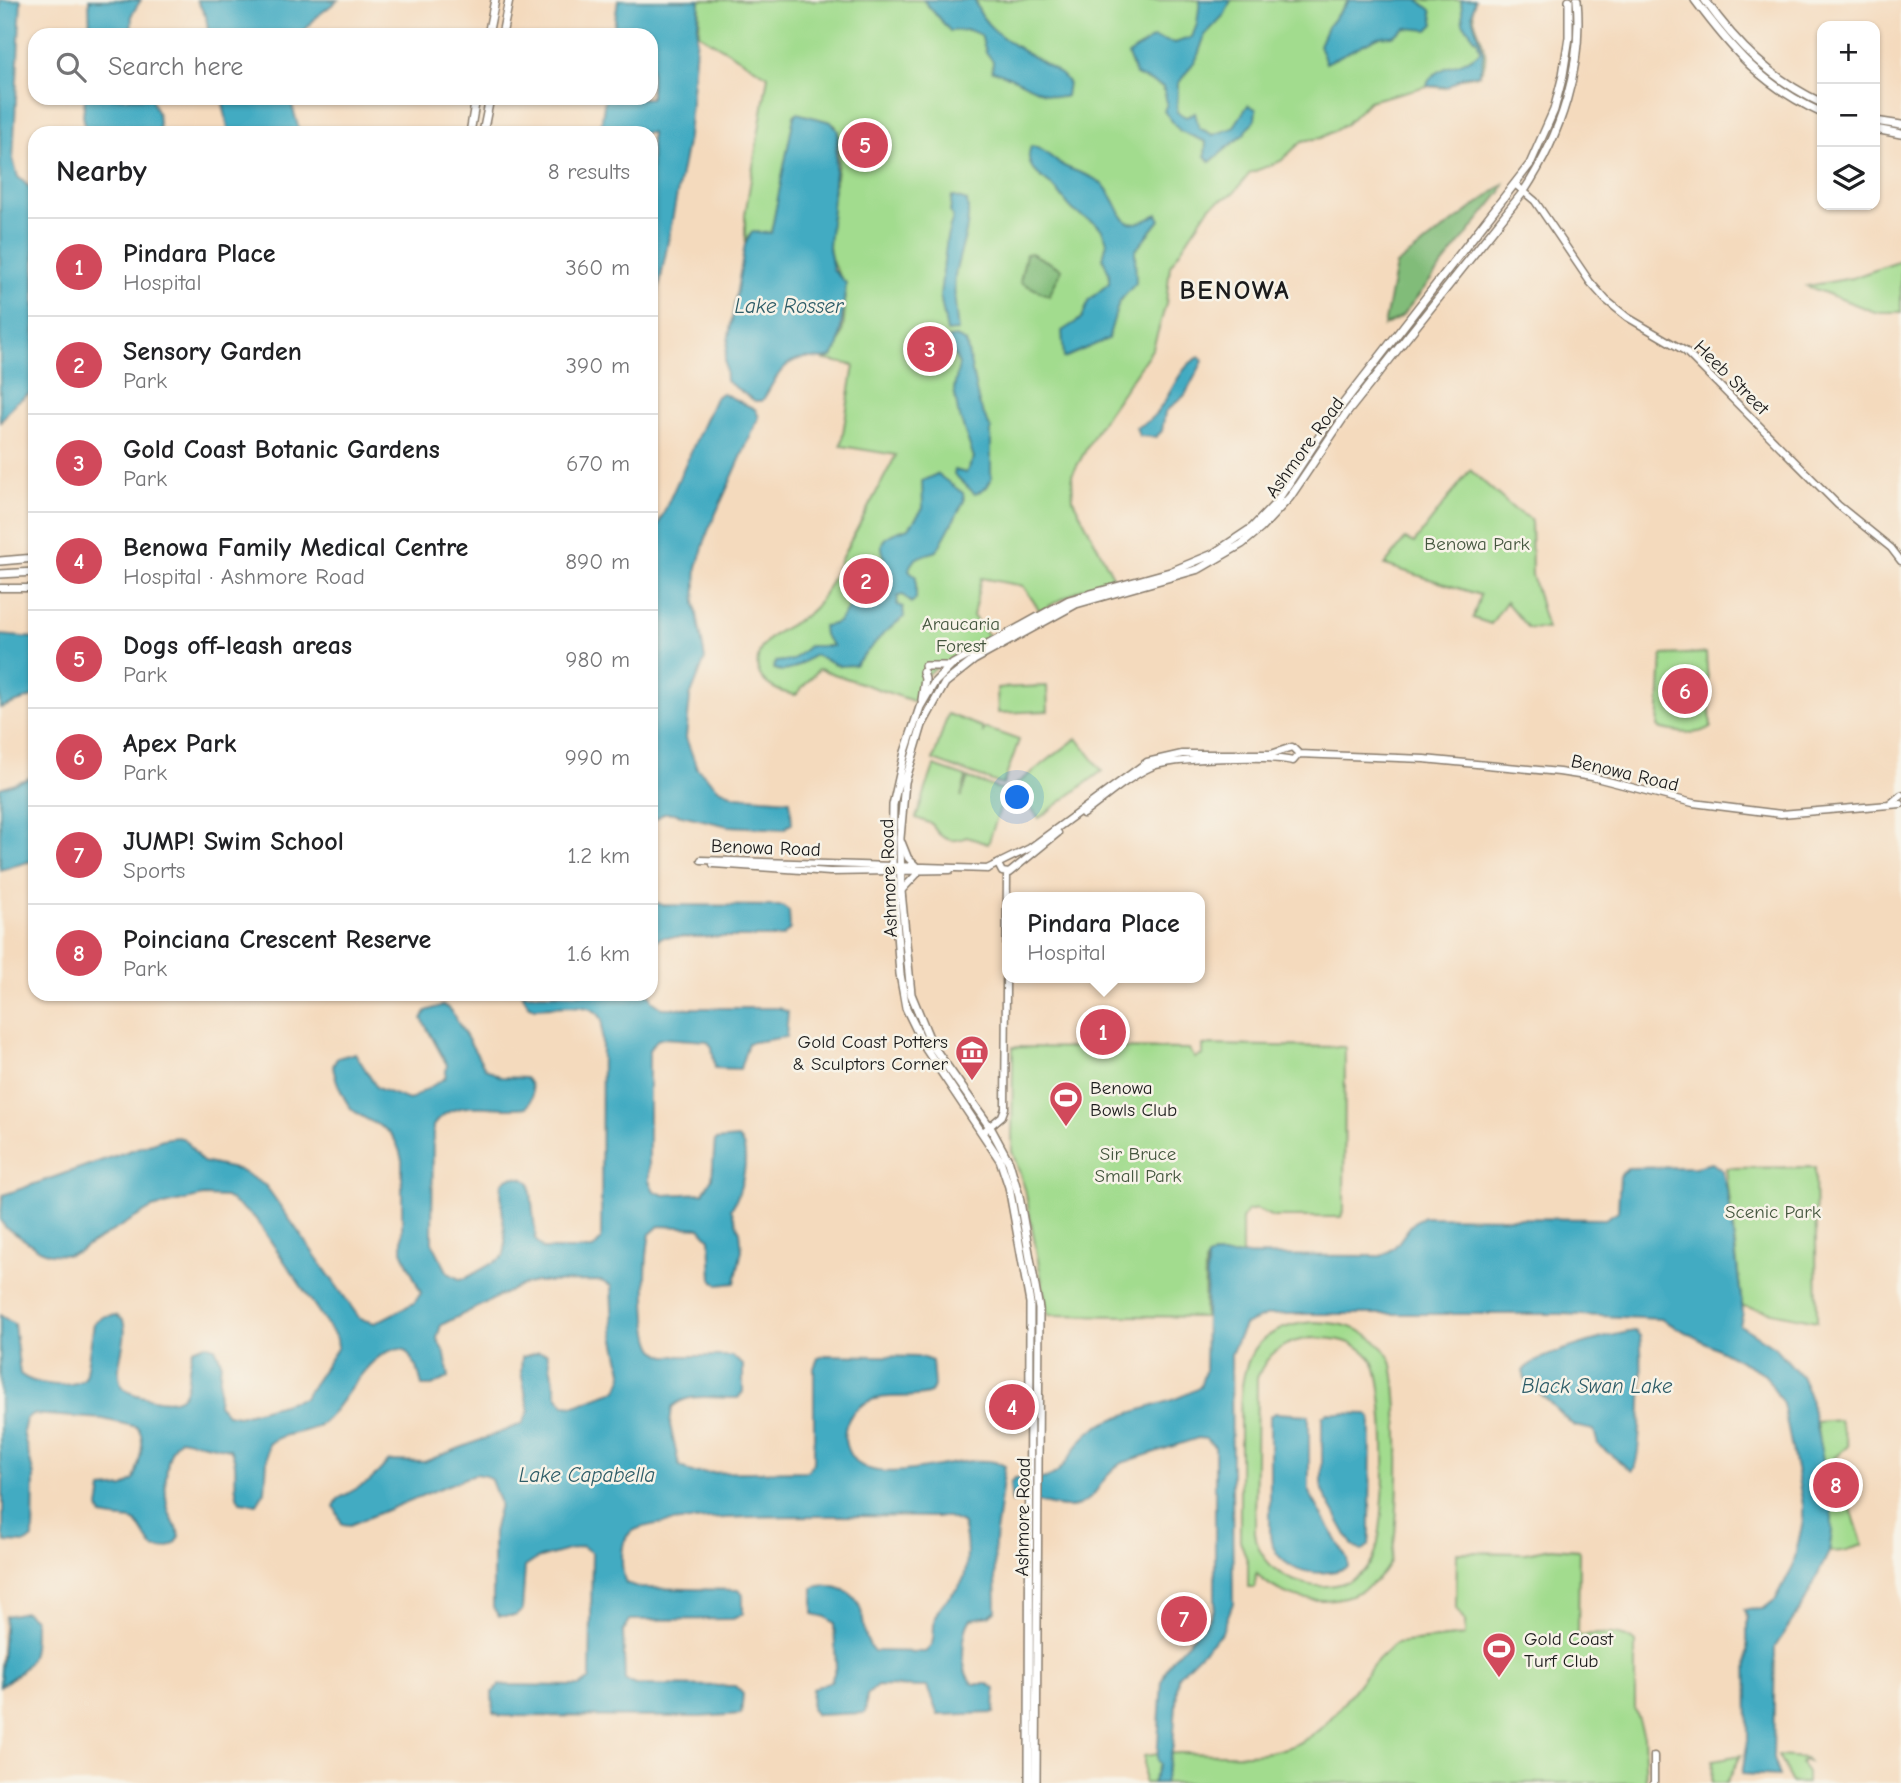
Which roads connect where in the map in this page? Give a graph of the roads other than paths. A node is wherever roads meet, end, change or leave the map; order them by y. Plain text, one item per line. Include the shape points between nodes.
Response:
1 (495, 0) edge
2 (509, 0) edge
3 (1569, 0) edge
4 (1577, 0) edge
5 (1695, 0) edge
6 (1705, 0) edge
7 (489, 28) edge
8 (503, 28) edge
9 (1817, 100) edge
10 (475, 105) edge
11 (489, 105) edge
12 (1817, 110) edge
13 (1880, 122) edge
14 (1901, 125) edge
15 (471, 126) edge
16 (484, 126) edge
17 (1880, 130) edge
18 (1901, 134) edge
19 (1516, 185) junction
20 (1524, 191) junction
21 (28, 559) edge
22 (0, 561) edge
23 (1901, 561) edge
24 (28, 572) edge
25 (0, 574) edge
26 (0, 588) edge
27 (28, 588) edge
28 (953, 664) junction
29 (920, 707) junction
30 (1286, 751) junction
31 (1299, 754) junction
32 (1289, 760) junction
33 (1901, 795) edge
34 (1901, 804) edge
35 (1889, 805) junction
36 (900, 838) junction
37 (1012, 864) junction
38 (896, 869) junction
39 (918, 869) junction
40 (1002, 870) junction
41 (901, 891) junction
42 (1002, 892) edge
43 (1003, 983) edge
44 (986, 1130) junction
45 (1034, 1515) junction
46 (1654, 1756) dead end
47 (1029, 1783) edge
48 (1036, 1783) edge
49 (1654, 1783) edge

1 - 7 main road
2 - 8 main road
3 - 19 main road, Ashmore Road via 1568,47 1554,110
4 - 20 main road, Ashmore Road via 1577,43 1566,102 1551,142
5 - 12 main road via 1720,37 1756,73
6 - 9 main road via 1756,61
10 - 15 main road
11 - 16 main road
13 - 14 main road
17 - 18 main road
19 - 20 main road, Heeb Street
19 - 28 main road, Ashmore Road via 1329,422 1283,495 1252,527 1188,565 1069,600
20 - 23 main road, Heeb Street via 1606,300 1685,351 1838,505
20 - 36 main road, Ashmore Road via 1346,414 1290,497 1260,529 1199,569 1076,604 951,677 922,725 905,782
21 - 22 main road
24 - 25 main road
26 - 27 main road
28 - 29 main road, Ashmore Road via 934,683
28 - 29 main road via 924,669
29 - 38 main road, Ashmore Road via 897,781
30 - 31 main road, Benowa Road via 1294,747
30 - 32 main road
30 - 37 main road via 1181,754 1147,762
31 - 32 main road via 1297,760
31 - 35 main road, Benowa Road via 1410,758 1572,774 1693,803 1781,814
32 - 37 main road via 1152,766
33 - 35 main road
34 - 35 main road, Benowa Road
36 - 38 main road, Ashmore Road
36 - 39 main road
37 - 40 main road
37 - 40 main road via 1004,859
38 - 38 main road, Benowa Road via 763,869 701,860
38 - 39 main road, Benowa Road
38 - 41 main road, Ashmore Road
38 - 44 main road, Ashmore Road via 900,974 906,1007 926,1049
39 - 40 main road, Benowa Road
39 - 41 main road
40 - 42 main road
41 - 44 main road, Ashmore Road via 908,973 920,1022
43 - 44 main road via 1005,1108
44 - 45 main road, Ashmore Road via 1009,1187 1030,1303
45 - 47 main road, Ashmore Road
45 - 48 main road, Ashmore Road
46 - 49 main road

